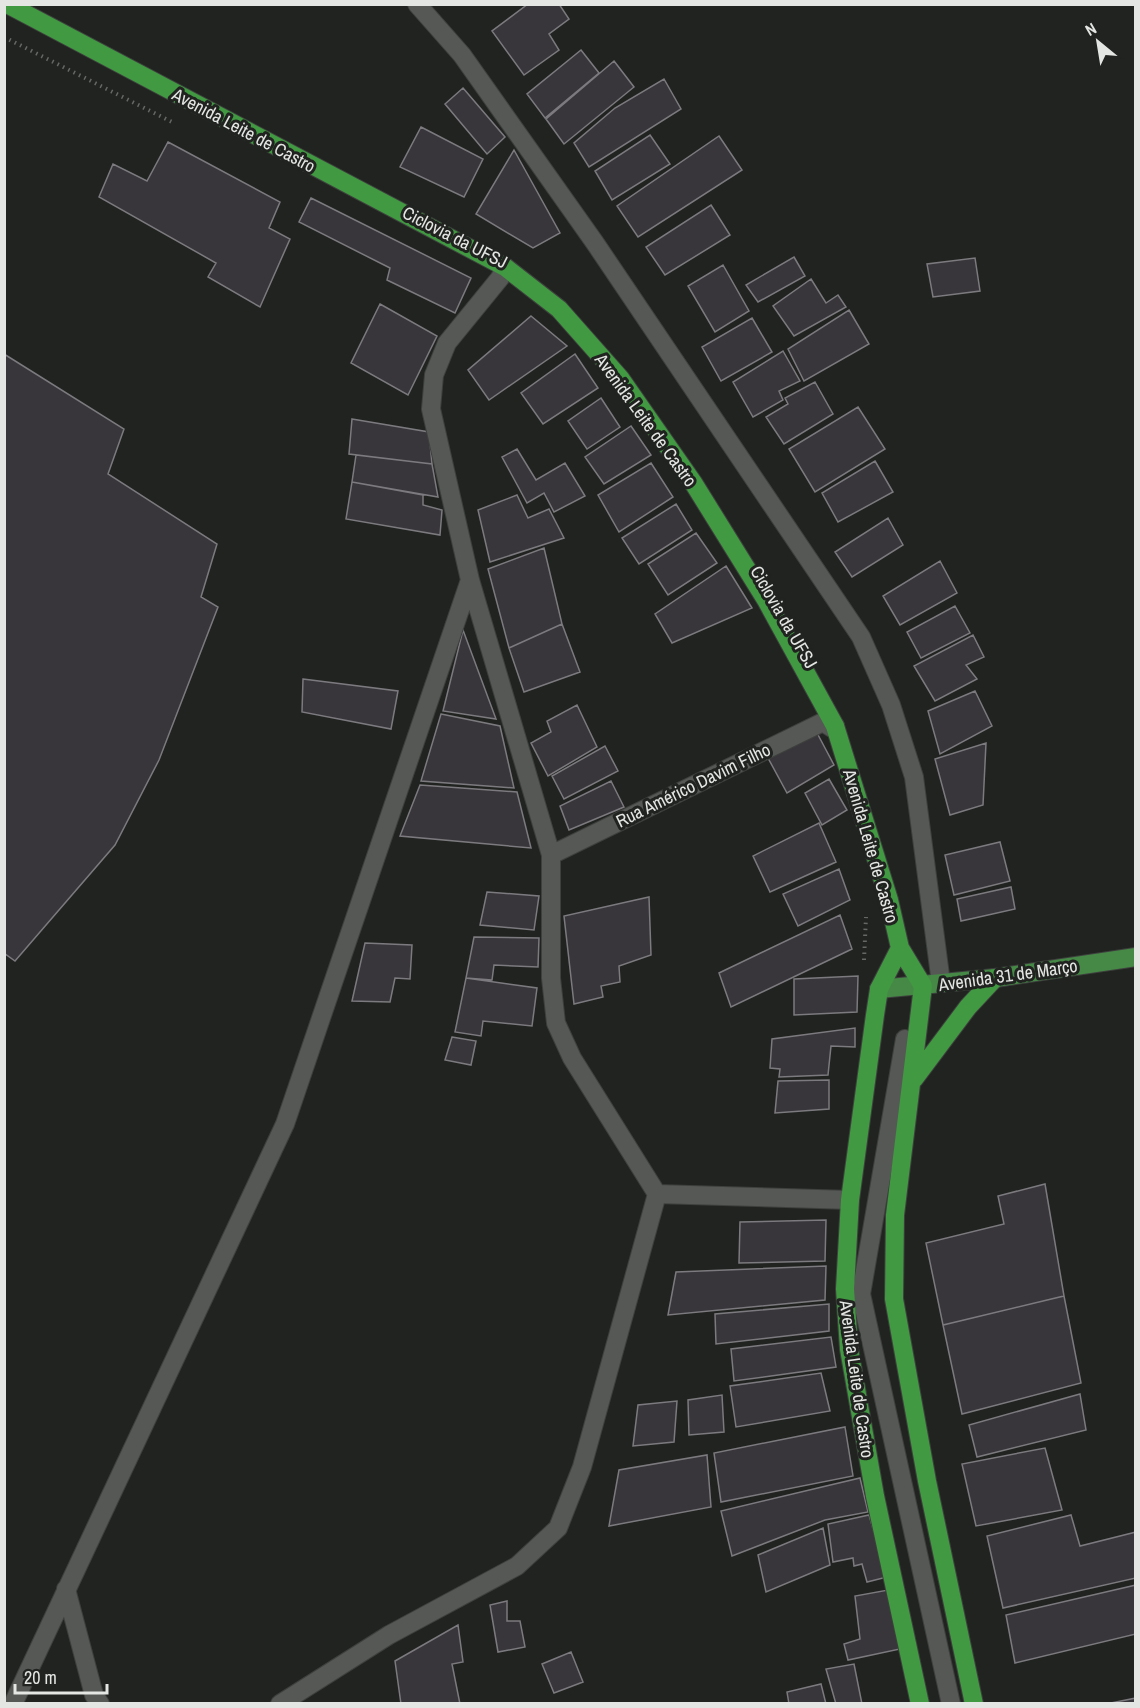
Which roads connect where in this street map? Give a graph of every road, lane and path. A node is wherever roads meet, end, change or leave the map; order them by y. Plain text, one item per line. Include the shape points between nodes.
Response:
1 (8, 4) edge
2 (417, 4) edge
3 (4, 30) edge
4 (4, 38) edge
5 (174, 118) dead end
6 (178, 125) dead end
7 (505, 267) junction
8 (470, 580) junction
9 (835, 726) junction
10 (551, 855) junction
11 (900, 948) junction
12 (1136, 957) edge
13 (994, 978) junction
14 (932, 985) junction
15 (879, 989) junction
16 (905, 1039) dead end
17 (913, 1080) junction
18 (657, 1194) junction
19 (849, 1200) junction
20 (66, 1589) junction
21 (13, 1704) edge
22 (100, 1704) edge
23 (280, 1704) edge
24 (920, 1704) edge
25 (951, 1704) edge
26 (974, 1704) edge

1 - 7 highway, Avenida Leite de Castro
2 - 14 street via 462,56 589,233 861,637 891,705 914,777
3 - 5 path
4 - 6 path
7 - 8 street via 447,343 434,375 431,409
7 - 9 highway, Avenida Leite de Castro via 559,309 620,378 694,484 766,600
8 - 10 street
8 - 20 street via 285,1124
9 - 10 street, Rua Américo Davim Filho via 823,722
9 - 11 highway, Avenida Leite de Castro
10 - 18 street via 551,978 556,1023 572,1058
11 - 14 highway, Avenida Leite de Castro
11 - 15 highway, Avenida Leite de Castro
12 - 13 main road, Avenida 31 de Março
13 - 14 main road, Avenida 31 de Março
13 - 17 highway
14 - 15 main road, Avenida 31 de Março
14 - 17 highway
15 - 19 highway, Avenida Leite de Castro
16 - 25 street via 861,1294
17 - 26 highway via 895,1215 894,1299
18 - 19 street
18 - 23 street via 582,1467 558,1528 517,1566 389,1635
19 - 24 highway, Avenida Leite de Castro via 845,1289 849,1349 874,1496
20 - 21 street
20 - 22 street via 94,1695

